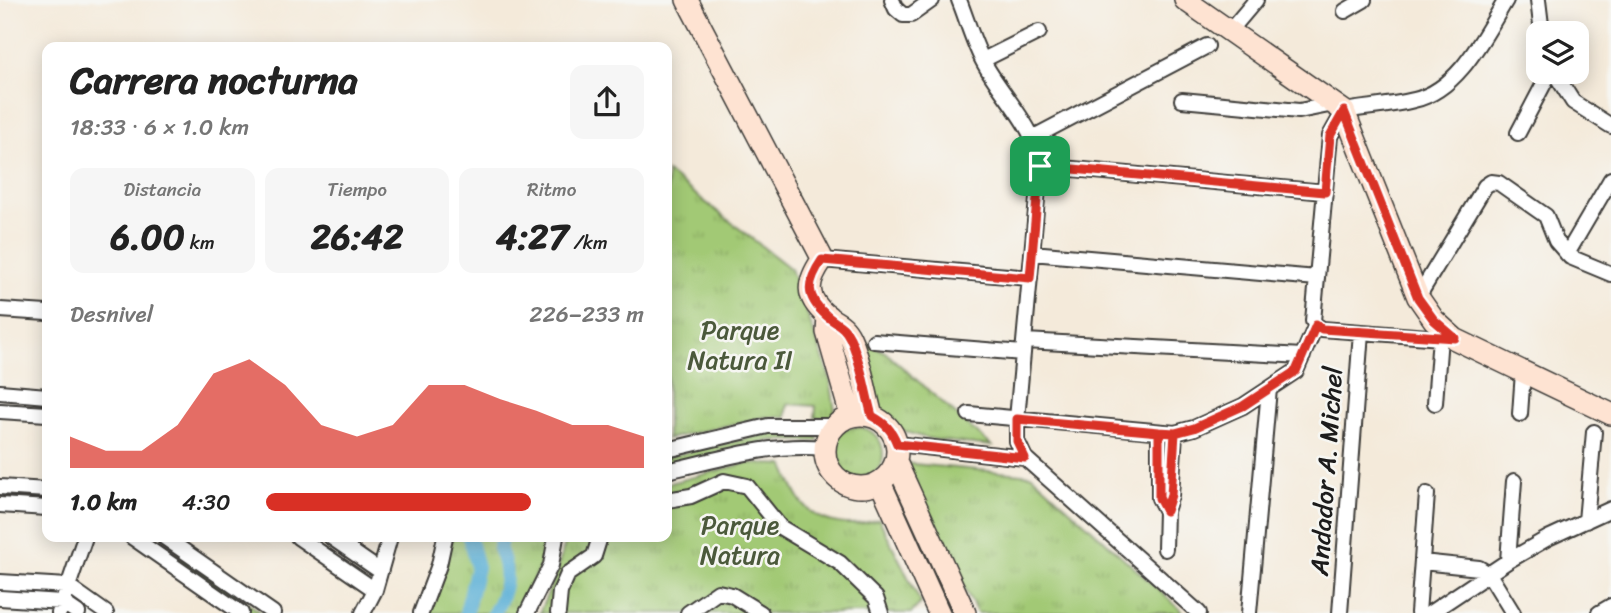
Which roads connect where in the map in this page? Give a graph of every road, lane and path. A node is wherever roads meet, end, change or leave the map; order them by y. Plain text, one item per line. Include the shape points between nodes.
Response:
1 (687, 0) edge
2 (892, 0) edge
3 (932, 0) edge
4 (959, 0) edge
5 (1185, 0) edge
6 (1255, 0) edge
7 (1364, 0) edge
8 (1506, 0) edge
9 (1538, 0) edge
10 (1345, 11) dead end
11 (1541, 21) edge
12 (1039, 32) dead end
13 (1230, 32) junction
14 (1207, 46) dead end
15 (982, 60) junction
16 (1545, 84) edge
17 (1560, 84) edge
18 (1182, 100) dead end
19 (1339, 107) junction
20 (1611, 126) edge
21 (1518, 133) dead end
22 (1032, 138) junction
23 (1040, 166) junction
24 (1611, 179) edge
25 (1325, 192) junction
26 (1032, 253) junction
27 (1567, 254) junction
28 (822, 260) junction
29 (1611, 274) edge
30 (1030, 278) junction
31 (1317, 278) junction
32 (1418, 298) junction
33 (0, 310) edge
34 (42, 313) edge
35 (1316, 325) junction
36 (1361, 332) junction
37 (1448, 338) junction
38 (874, 341) dead end
39 (1024, 347) junction
40 (1303, 356) junction
41 (1524, 372) junction
42 (1269, 389) junction
43 (0, 393) edge
44 (42, 396) edge
45 (1435, 403) dead end
46 (0, 411) edge
47 (42, 414) edge
48 (969, 414) dead end
49 (1520, 414) dead end
50 (1611, 414) edge
51 (852, 419) junction
52 (1017, 419) junction
53 (1159, 432) junction
54 (1594, 432) dead end
55 (1175, 433) junction
56 (824, 448) junction
57 (672, 449) edge
58 (897, 453) junction
59 (1025, 458) junction
60 (672, 470) edge
61 (1514, 481) dead end
62 (880, 482) junction
63 (0, 487) edge
64 (42, 490) edge
65 (1427, 494) dead end
66 (672, 499) edge
67 (0, 505) edge
68 (42, 508) edge
69 (1611, 509) edge
70 (1166, 511) junction
71 (1586, 521) junction
72 (83, 542) edge
73 (139, 542) edge
74 (171, 542) edge
75 (306, 542) edge
76 (338, 542) edge
77 (389, 542) edge
78 (444, 542) edge
79 (555, 542) edge
80 (598, 542) edge
81 (1165, 549) dead end
82 (1508, 561) junction
83 (1422, 562) junction
84 (380, 571) junction
85 (1483, 578) junction
86 (0, 582) edge
87 (68, 586) junction
88 (952, 587) junction
89 (375, 590) junction
90 (0, 598) edge
91 (1611, 607) edge
92 (60, 608) edge
93 (937, 608) edge
94 (78, 613) edge
95 (106, 613) edge
96 (241, 613) edge
97 (274, 613) edge
98 (363, 613) edge
99 (421, 613) edge
100 (527, 613) edge
101 (558, 613) edge
102 (688, 613) edge
103 (761, 613) edge
104 (881, 613) edge
105 (965, 613) edge
106 (1199, 613) edge
107 (1249, 613) edge
108 (1340, 613) edge
109 (1418, 613) edge
110 (1430, 613) edge
111 (1513, 613) edge
112 (1600, 613) edge

1 - 28 street
2 - 3 street via 903,15 911,15
4 - 15 street
5 - 13 street
6 - 13 street
7 - 10 street
8 - 19 street via 1472,55 1446,85 1416,100
9 - 11 street
12 - 15 street
13 - 19 street
14 - 22 street
15 - 22 street
16 - 21 street
17 - 20 street via 1573,102
18 - 19 street via 1299,111
19 - 25 street via 1330,136
19 - 32 street
22 - 23 street
23 - 25 street
23 - 26 street
24 - 27 street
25 - 31 street
26 - 30 street
26 - 31 street
27 - 29 street
27 - 32 street via 1546,216 1491,182
28 - 30 street
28 - 51 street via 809,283 812,297 850,337
30 - 39 street
31 - 35 street
32 - 37 street
33 - 34 street
35 - 36 street
35 - 40 street
36 - 37 street
36 - 108 street, Andador A. Michel
37 - 41 street
37 - 45 street
38 - 39 street
39 - 40 street
39 - 52 street
40 - 42 street via 1296,371
41 - 49 street
41 - 50 street
42 - 55 street via 1243,406
42 - 107 street
43 - 44 street
46 - 47 street
48 - 52 street
51 - 56 street via 828,436
51 - 57 street via 768,426
51 - 58 street via 884,422 892,432
52 - 53 street
52 - 59 street via 1017,441
53 - 55 street
53 - 70 street via 1159,498
54 - 71 street
55 - 70 street
56 - 60 street via 770,447
56 - 62 street via 832,473 842,482 854,487
58 - 59 street
58 - 62 street via 890,474
58 - 88 street
59 - 106 street
61 - 82 street
62 - 93 street
63 - 64 street
65 - 83 street
66 - 104 street via 724,481 747,486 780,527 840,563 876,598
67 - 68 street
69 - 71 street
70 - 81 street
71 - 82 street
72 - 87 street
73 - 96 street
74 - 97 street
75 - 89 street
76 - 84 street
77 - 84 street
78 - 99 street
79 - 100 street via 551,565
80 - 101 street via 594,556 568,574
82 - 85 street
83 - 85 street via 1479,568
83 - 109 street
84 - 89 street
85 - 110 street
85 - 111 street
86 - 87 street
87 - 92 street
87 - 95 street
88 - 93 street
88 - 105 street
89 - 98 street
90 - 92 street
91 - 112 street
92 - 94 street
102 - 103 street via 718,592

